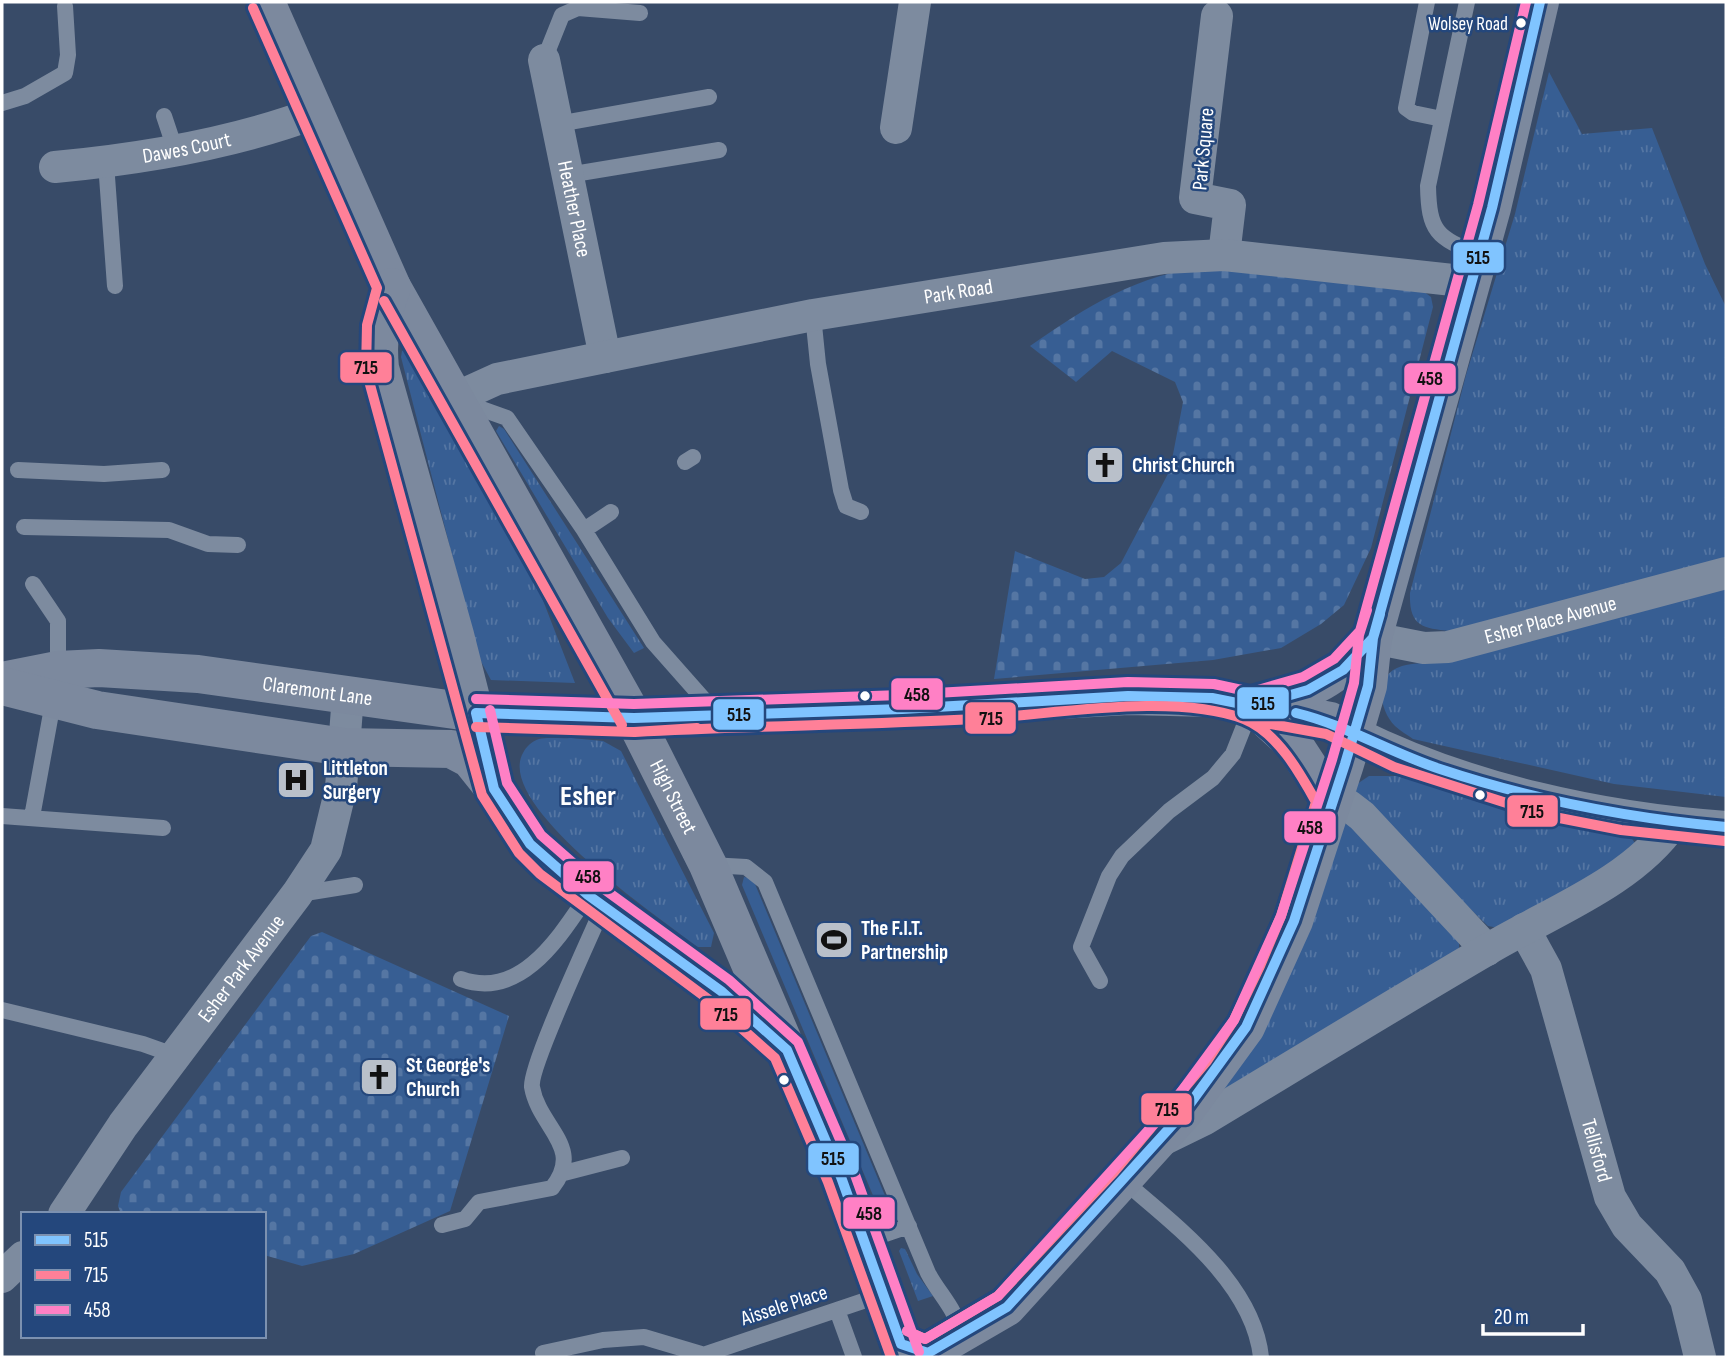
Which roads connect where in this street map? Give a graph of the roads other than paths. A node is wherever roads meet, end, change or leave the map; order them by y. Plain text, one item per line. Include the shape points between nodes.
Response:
1 (266, 2) edge
2 (915, 2) edge
3 (1427, 2) edge
4 (1467, 2) edge
5 (1541, 2) edge
6 (65, 6) dead end
7 (640, 12) dead end
8 (1217, 16) dead end
9 (544, 60) joint
10 (709, 97) dead end
11 (2, 103) edge
12 (315, 113) junction
13 (164, 116) dead end
14 (1442, 119) junction
15 (558, 124) junction
16 (896, 128) dead end
17 (175, 149) junction
18 (719, 150) dead end
19 (106, 163) junction
20 (55, 167) dead end
21 (568, 175) junction
22 (1224, 255) junction
23 (1475, 268) junction
24 (116, 286) dead end
25 (392, 287) junction
26 (813, 315) junction
27 (605, 356) junction
28 (453, 399) junction
29 (18, 470) dead end
30 (162, 470) dead end
31 (611, 512) dead end
32 (861, 512) dead end
33 (24, 527) dead end
34 (584, 530) junction
35 (238, 545) dead end
36 (1726, 573) edge
37 (33, 584) dead end
38 (1373, 638) junction
39 (2, 684) edge
40 (56, 685) junction
41 (348, 695) junction
42 (1252, 706) junction
43 (476, 713) junction
44 (716, 713) junction
45 (634, 718) junction
46 (1355, 733) junction
47 (344, 747) junction
48 (494, 789) junction
49 (1331, 801) junction
50 (2, 816) edge
51 (32, 817) junction
52 (1673, 823) junction
53 (1726, 827) edge
54 (163, 828) dead end
55 (708, 865) junction
56 (355, 885) dead end
57 (297, 894) junction
58 (596, 901) junction
59 (1524, 929) junction
60 (1487, 950) junction
61 (461, 979) dead end
62 (1100, 981) dead end
63 (2, 1010) edge
64 (787, 1050) junction
65 (174, 1055) junction
66 (1156, 1143) junction
67 (622, 1158) dead end
68 (564, 1173) junction
69 (1124, 1181) junction
70 (65, 1212) edge
71 (442, 1225) dead end
72 (909, 1226) junction
73 (865, 1241) junction
74 (21, 1259) edge
75 (2, 1277) edge
76 (884, 1294) junction
77 (837, 1310) junction
78 (970, 1347) edge
79 (903, 1351) edge
80 (543, 1353) dead end
81 (699, 1356) edge
82 (854, 1357) edge
83 (1261, 1357) edge
84 (1700, 1357) edge

1 - 12 main road, High Street
2 - 16 street
3 - 14 lane via 1406,108
4 - 14 lane
5 - 23 main road
6 - 11 lane via 65,73 25,96
7 - 9 lane via 578,8 562,15
8 - 22 street, Park Square via 1195,198 1230,205
9 - 15 street, Heather Place
10 - 15 lane
12 - 17 street, Dawes Court via 268,129
12 - 25 main road, High Street
13 - 17 lane
14 - 23 lane via 1429,186 1429,216 1437,234
15 - 21 street, Heather Place
17 - 19 street, Dawes Court
18 - 21 lane
19 - 20 street, Dawes Court
19 - 24 lane
21 - 27 street, Heather Place
22 - 23 street, Park Road
22 - 26 street, Park Road via 1164,258
23 - 38 main road
25 - 28 main road, High Street
25 - 43 main road, High Street via 380,317 380,368
26 - 27 street, Park Road
26 - 32 lane via 841,490 846,506
27 - 28 street, Park Road via 497,379
28 - 34 lane via 507,418
28 - 45 main road, High Street
29 - 30 lane via 104,474
31 - 34 lane
33 - 35 lane via 169,530 208,544
34 - 44 lane via 653,642
36 - 38 street, Esher Place Avenue via 1448,647 1424,648
37 - 40 lane via 58,621
38 - 42 main road via 1343,670 1308,690
38 - 46 main road via 1370,677
39 - 40 main road, Claremont Lane
40 - 41 main road, Claremont Lane via 99,668 198,674
40 - 47 main road, Claremont Lane via 97,710
40 - 51 lane
41 - 43 main road, Claremont Lane
41 - 47 street, Esher Park Avenue
42 - 44 main road, Claremont Lane via 1212,698 1128,696 902,709
42 - 46 main road, Claremont Lane via 1330,721
42 - 49 main road via 1293,743
42 - 62 lane via 1233,754 1213,778 1122,856 1110,876 1081,947
43 - 45 main road, Claremont Lane
43 - 48 main road, High Street
44 - 45 main road, Claremont Lane
45 - 55 main road, High Street
46 - 49 main road
46 - 52 street via 1398,754 1547,801
47 - 48 main road, Claremont Lane via 451,749 470,759
47 - 57 street, Esher Park Avenue via 341,788 326,850
48 - 58 main road, High Street via 530,844
49 - 60 street via 1362,816
49 - 66 main road via 1294,921 1251,1016 1217,1069
50 - 51 lane
51 - 54 lane
52 - 53 street
52 - 59 street via 1636,864
55 - 64 main road, High Street
55 - 72 lane via 746,867 765,882
56 - 57 lane
57 - 65 street, Esher Park Avenue
58 - 61 lane via 525,971 498,982
58 - 64 main road, High Street via 721,991
58 - 68 lane via 531,1084 541,1115 552,1126 565,1156
59 - 60 street
59 - 84 street, Tellisford via 1546,969 1610,1197 1627,1226 1670,1271 1686,1300
60 - 66 street via 1205,1119
63 - 65 lane
64 - 73 main road, High Street
65 - 70 street, Esher Park Avenue
66 - 69 main road
67 - 68 lane
68 - 71 lane via 552,1188 479,1202 465,1219
69 - 78 main road
69 - 83 lane via 1210,1260 1242,1302
72 - 73 lane
72 - 78 lane via 941,1298 955,1314
73 - 76 main road, High Street
74 - 75 street
76 - 77 lane, Aissele Place
76 - 79 main road, High Street
77 - 81 lane, Aissele Place
77 - 82 lane
78 - 79 main road
80 - 81 lane via 644,1337

